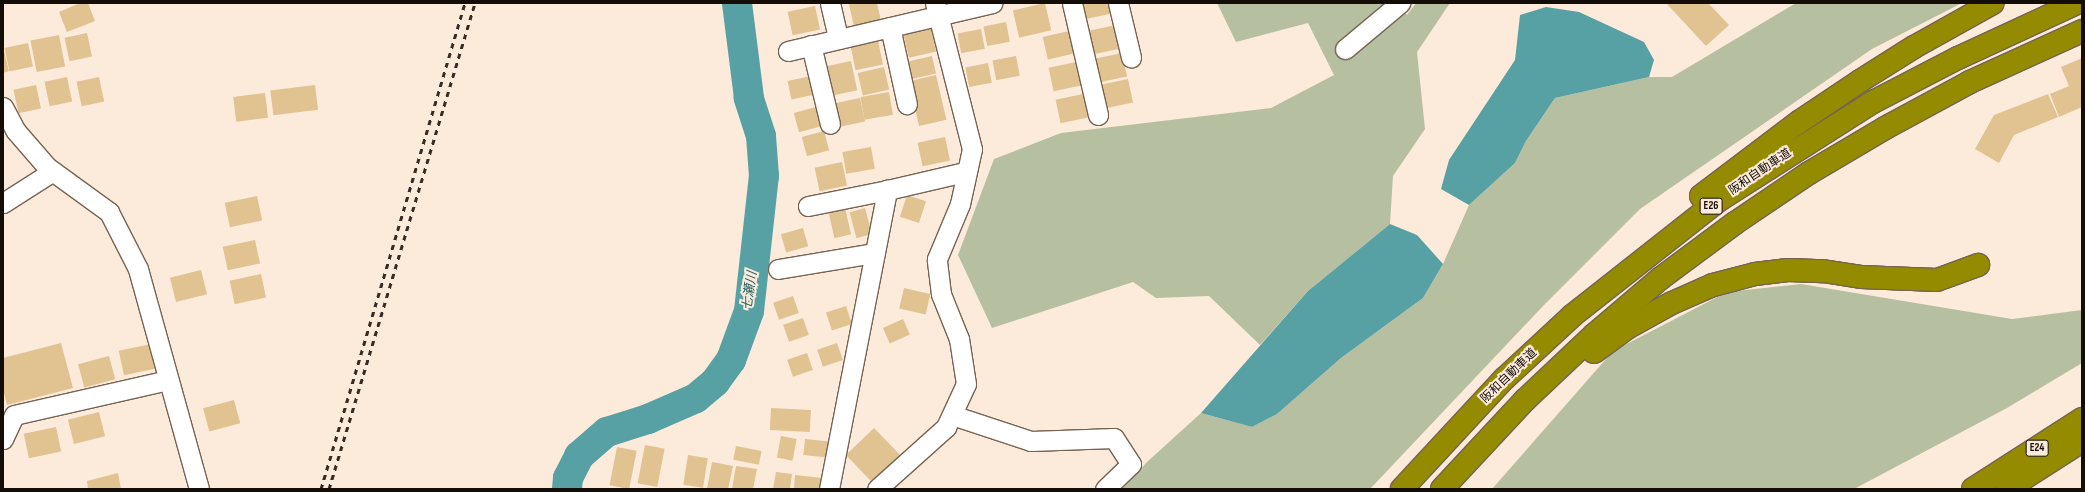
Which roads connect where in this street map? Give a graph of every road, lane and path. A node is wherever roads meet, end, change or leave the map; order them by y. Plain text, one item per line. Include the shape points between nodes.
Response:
1 (830, 3) edge
2 (992, 3) edge
3 (1072, 3) edge
4 (1118, 3) edge
5 (1400, 3) edge
6 (1993, 3) edge
7 (2078, 3) edge
8 (936, 9) edge
9 (890, 27) junction
10 (2082, 32) edge
11 (838, 39) junction
12 (811, 45) junction
13 (1345, 49) dead end
14 (788, 51) dead end
15 (1130, 57) dead end
16 (907, 104) dead end
17 (3, 107) edge
18 (1098, 115) dead end
19 (830, 124) dead end
20 (53, 171) junction
21 (965, 172) junction
22 (887, 190) junction
23 (3, 203) edge
24 (808, 206) dead end
25 (875, 252) junction
26 (1978, 265) dead end
27 (778, 269) dead end
28 (1573, 315) junction
29 (168, 380) junction
30 (952, 415) junction
31 (2082, 419) edge
32 (3, 439) edge
33 (2082, 442) edge
34 (1999, 483) edge
35 (199, 489) edge
36 (829, 489) edge
37 (877, 489) edge
38 (1105, 489) edge
39 (1402, 489) edge
40 (1442, 489) edge
41 (1452, 489) edge
42 (1972, 489) edge

1 - 11 street
2 - 8 street
3 - 18 street
4 - 15 street
5 - 13 street
6 - 28 highway via 1914,46 1792,127 1641,244
7 - 28 highway, 阪和自動車道 / E26 via 1872,102 1793,150 1719,200
8 - 9 street
8 - 21 street via 972,148
9 - 11 street
9 - 16 street
10 - 40 highway, E26 via 1970,82 1885,128 1809,173 1735,222 1661,278 1594,335 1526,400
11 - 12 street
12 - 14 street
12 - 19 street
17 - 20 street via 15,130
20 - 23 street
20 - 29 street via 109,212 138,269
21 - 22 street
21 - 30 street via 960,204 937,259 941,294 959,339 966,384
22 - 24 street
22 - 25 street
25 - 27 street
25 - 36 street
26 - 41 highway via 1937,280 1788,270 1756,274 1706,288 1627,328 1590,355 1543,397
28 - 39 highway, 阪和自動車道 / E26 via 1504,379
29 - 32 street via 14,415
29 - 35 street
30 - 37 street via 946,427
30 - 38 street via 1031,441 1114,438 1131,464
31 - 34 highway, E24
33 - 34 highway, E24
34 - 42 highway, E24

